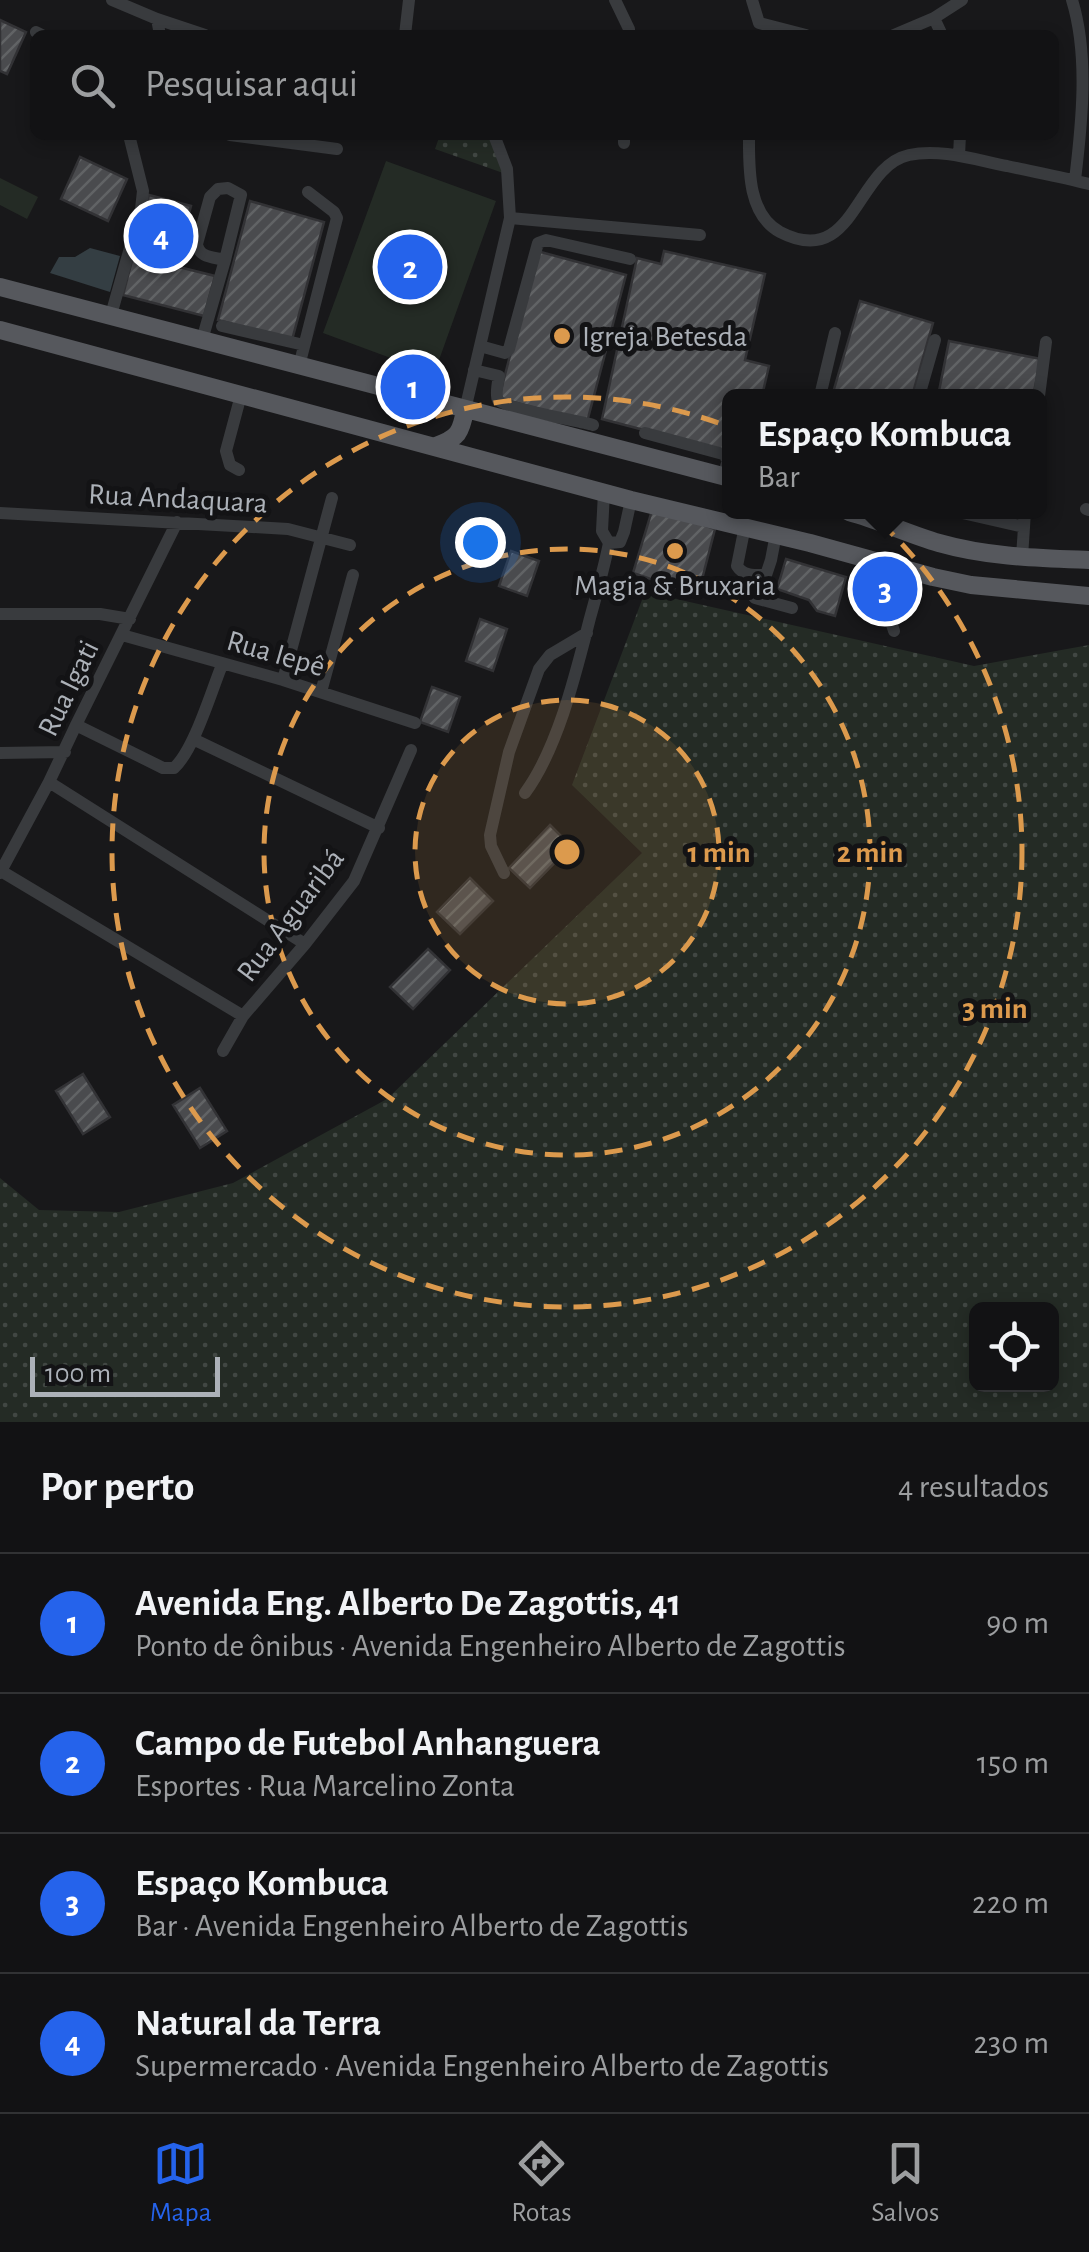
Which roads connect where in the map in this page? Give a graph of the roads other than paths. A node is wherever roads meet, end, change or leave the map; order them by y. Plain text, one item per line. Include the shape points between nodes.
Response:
1 (112, 0) edge
2 (409, 0) edge
3 (615, 0) edge
4 (752, 0) edge
5 (962, 0) edge
6 (1072, 0) edge
7 (934, 18) junction
8 (157, 19) junction
9 (756, 29) edge
10 (159, 30) edge
11 (190, 30) edge
12 (406, 30) edge
13 (629, 30) edge
14 (906, 30) edge
15 (940, 30) edge
16 (1088, 79) edge
17 (130, 140) edge
18 (268, 140) edge
19 (496, 140) edge
20 (749, 140) edge
21 (960, 140) edge
22 (336, 149) dead end
23 (959, 156) junction
24 (1082, 182) edge
25 (308, 192) dead end
26 (510, 218) junction
27 (700, 235) dead end
28 (630, 259) dead end
29 (225, 260) junction
30 (0, 288) edge
31 (111, 316) junction
32 (222, 326) dead end
33 (0, 330) edge
34 (835, 333) dead end
35 (202, 340) junction
36 (935, 340) dead end
37 (1046, 342) dead end
38 (304, 345) junction
39 (480, 346) junction
40 (298, 366) junction
41 (474, 370) junction
42 (822, 389) edge
43 (922, 389) edge
44 (1040, 389) edge
45 (241, 395) junction
46 (465, 410) junction
47 (593, 424) dead end
48 (645, 433) dead end
49 (436, 446) junction
50 (722, 454) edge
51 (238, 470) dead end
52 (722, 476) edge
53 (604, 492) junction
54 (332, 498) dead end
55 (632, 500) junction
56 (0, 513) edge
57 (897, 519) edge
58 (989, 519) edge
59 (1025, 519) edge
60 (176, 522) junction
61 (745, 526) junction
62 (1024, 527) junction
63 (776, 534) junction
64 (321, 536) junction
65 (609, 542) junction
66 (350, 545) dead end
67 (1022, 557) junction
68 (1089, 560) edge
69 (882, 563) junction
70 (748, 574) junction
71 (353, 575) dead end
72 (1089, 596) edge
73 (792, 608) dead end
74 (0, 614) edge
75 (130, 619) junction
76 (894, 631) dead end
77 (586, 633) junction
78 (122, 635) junction
79 (222, 664) junction
80 (283, 680) junction
81 (321, 692) junction
82 (415, 723) dead end
83 (76, 724) junction
84 (192, 739) junction
85 (411, 750) dead end
86 (64, 752) junction
87 (0, 754) edge
88 (49, 782) junction
89 (525, 793) dead end
90 (379, 828) junction
91 (1, 872) edge
92 (504, 873) dead end
93 (305, 944) junction
94 (242, 1016) junction
95 (224, 1051) dead end

1 - 8 street
2 - 12 street
3 - 13 street
4 - 9 street
5 - 7 street
6 - 16 street
7 - 14 street
7 - 15 street
8 - 10 street
8 - 11 street
16 - 24 street
17 - 31 street via 143,191
18 - 22 street
19 - 26 street via 507,170
20 - 23 street via 753,192 763,216 774,229 810,241 842,225 888,164 912,154
21 - 23 street
23 - 24 street
25 - 38 street via 337,218
26 - 27 street
26 - 39 street
28 - 39 street via 546,240 538,244 509,349
29 - 29 street via 202,256 197,244 210,197 228,188 241,195
29 - 35 street
30 - 31 main road
31 - 35 main road
32 - 38 street
33 - 45 main road
34 - 42 street
35 - 40 main road
36 - 43 street
37 - 44 street
38 - 40 street
39 - 41 street
40 - 46 main road
41 - 46 street
41 - 47 street via 499,376 496,396 513,407
45 - 49 main road
45 - 51 street via 226,451
46 - 49 main road via 454,440
46 - 52 main road
48 - 50 street
49 - 53 main road
53 - 55 main road
53 - 65 street via 602,531
54 - 64 street
55 - 61 main road
55 - 65 street via 620,542
56 - 60 street, Rua Andaquara
57 - 67 main road via 938,542
58 - 62 street
59 - 62 street
60 - 64 street, Rua Andaquara
60 - 75 street, Rua Igati
61 - 63 main road
61 - 70 street via 737,566
62 - 67 street
63 - 69 main road
63 - 70 street via 766,574
64 - 66 street, Rua Andaquara
64 - 80 street
65 - 77 street
67 - 68 main road
69 - 72 main road via 971,585
69 - 76 street via 880,588
70 - 73 street via 755,598
71 - 81 street
74 - 75 street
75 - 78 street, Rua Igati
77 - 89 street via 568,698
77 - 92 street via 540,668 509,752 490,835
78 - 79 street, Rua Iepê
78 - 83 street, Rua Igati
79 - 80 street, Rua Iepê
79 - 84 street
80 - 81 street, Rua Iepê
81 - 82 street, Rua Iepê
83 - 84 street via 163,768 180,762
83 - 86 street, Rua Igati
84 - 90 street
85 - 90 street, Rua Aguaribá
86 - 87 street
86 - 88 street, Rua Igati
88 - 91 street, Rua Igati
88 - 93 street
90 - 93 street, Rua Aguaribá via 354,881
91 - 94 street
93 - 94 street, Rua Aguaribá
94 - 95 street, Rua Aguaribá

